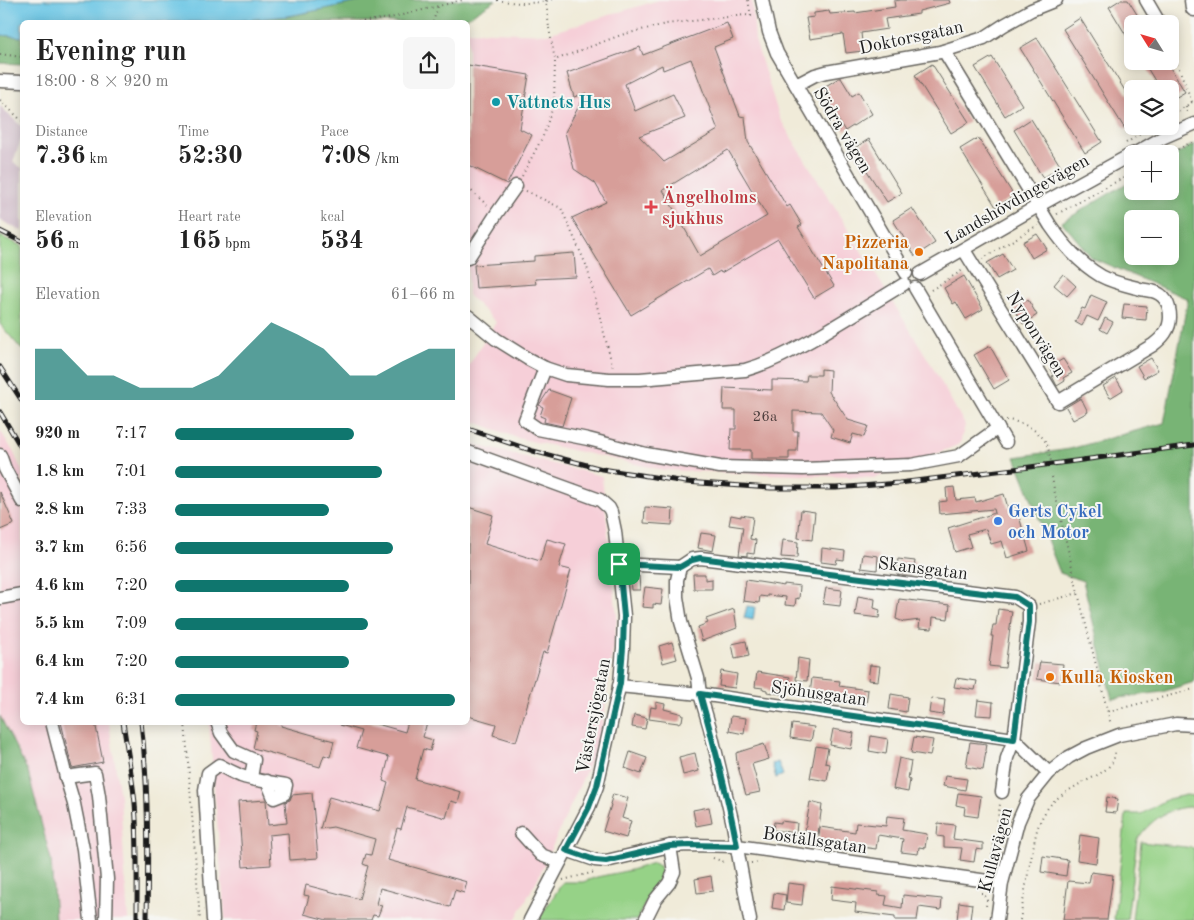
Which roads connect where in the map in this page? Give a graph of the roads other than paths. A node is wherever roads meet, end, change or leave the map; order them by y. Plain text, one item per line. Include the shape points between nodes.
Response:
1 (762, 0) edge
2 (1056, 0) edge
3 (1146, 0) edge
4 (1193, 0) edge
5 (1194, 8) edge
6 (1155, 15) edge
7 (944, 51) junction
8 (0, 80) edge
9 (20, 82) edge
10 (796, 85) junction
11 (1194, 124) edge
12 (1149, 145) edge
13 (1124, 159) edge
14 (516, 186) road end
15 (1038, 206) junction
16 (964, 250) junction
17 (470, 255) edge
18 (911, 285) junction
19 (470, 318) edge
20 (545, 368) junction
21 (995, 423) junction
22 (1006, 442) dead end
23 (470, 453) edge
24 (0, 455) edge
25 (20, 497) edge
26 (619, 564) junction
27 (680, 567) junction
28 (20, 594) edge
29 (0, 598) edge
30 (620, 686) junction
31 (700, 694) junction
32 (53, 725) edge
33 (218, 725) edge
34 (1194, 725) edge
35 (1014, 739) junction
36 (1049, 773) junction
37 (66, 777) junction
38 (251, 778) junction
39 (267, 781) dead end
40 (1002, 792) road end
41 (521, 833) dead end
42 (670, 846) junction
43 (737, 846) junction
44 (566, 850) junction
45 (560, 862) junction
46 (1002, 884) junction
47 (90, 920) edge
48 (106, 920) edge
49 (213, 920) edge
50 (530, 920) edge
51 (645, 920) edge
52 (750, 920) edge
53 (997, 920) edge

1 - 10 street, Södra vägen via 777,53
2 - 7 street, Doktorsgatan via 1004,24 984,38
3 - 6 street
4 - 5 main road
7 - 10 street, Doktorsgatan via 826,72
7 - 15 street
8 - 9 street
10 - 18 street, Södra vägen
11 - 12 street, Landshövdingevägen
13 - 15 street, Landshövdingevägen
14 - 17 street
15 - 16 street, Landshövdingevägen
15 - 16 street, Nyponvägen via 1066,248 1101,276 1161,296 1170,307 1170,322 1153,345 1058,402
16 - 18 street, Landshövdingevägen via 920,274 914,271
18 - 20 street via 772,361 745,370 609,379 566,375
18 - 21 street, Södra vägen
19 - 20 street via 496,339
20 - 21 street via 525,420 538,430 720,467 802,469 911,465 959,456
21 - 22 street, Södra vägen
23 - 26 street, Västersjögatan via 602,502 613,517
24 - 25 street
26 - 27 street
26 - 30 street, Västersjögatan via 624,616
27 - 31 street via 676,597
27 - 35 street, Skansgatan via 700,558 1015,597 1029,606 1029,622
28 - 29 street
30 - 31 street, Sjöhusgatan
30 - 44 street, Västersjögatan via 597,786
31 - 35 street, Sjöhusgatan
31 - 43 street
32 - 37 street
33 - 38 street via 234,751 254,760
34 - 36 street, Kullavägen via 1176,724 1119,735 1086,748
35 - 36 street
35 - 40 street via 1007,758
36 - 46 street, Kullavägen via 1028,798 1018,822
37 - 47 street via 83,849
37 - 48 street via 95,773 107,879
38 - 39 street
38 - 49 street via 219,765 208,773 205,790
41 - 45 street via 541,854
42 - 43 street, Boställsgatan
42 - 44 street, Boställsgatan via 606,861
42 - 51 street via 674,872
43 - 46 street, Boställsgatan
43 - 52 street
44 - 45 street, Västersjögatan
45 - 50 street, Västersjögatan
46 - 53 street, Kullavägen

